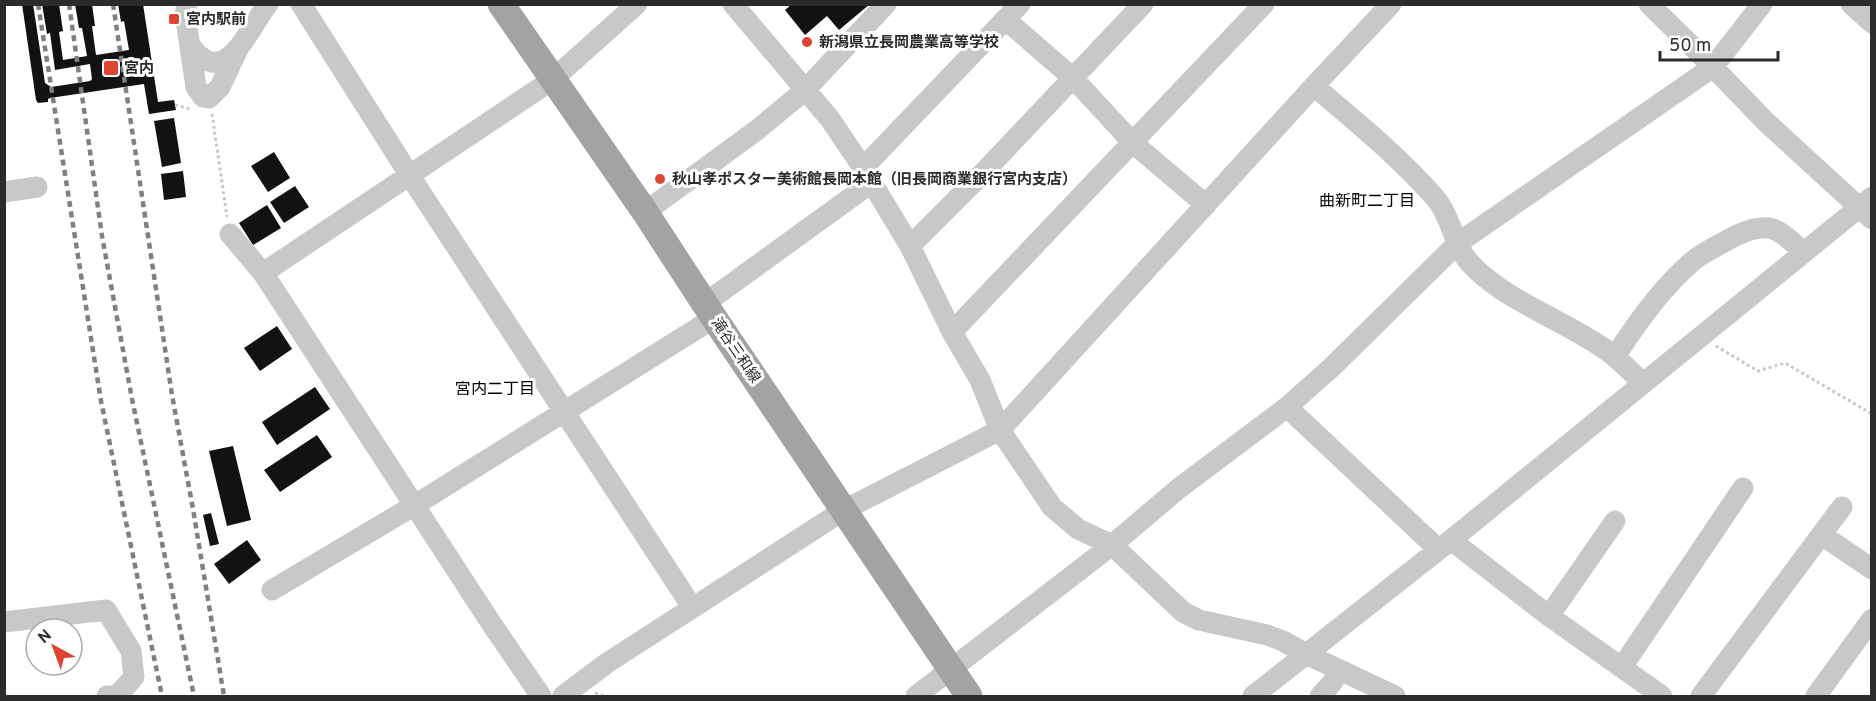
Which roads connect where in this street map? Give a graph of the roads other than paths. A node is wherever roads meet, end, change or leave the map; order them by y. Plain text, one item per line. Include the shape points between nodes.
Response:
1 (268, 4) edge
2 (301, 4) edge
3 (501, 4) edge
4 (637, 4) edge
5 (733, 4) edge
6 (886, 4) edge
7 (1143, 4) edge
8 (1264, 4) edge
9 (1649, 4) edge
10 (1762, 4) edge
11 (1851, 4) edge
12 (1388, 5) edge
13 (186, 8) edge
14 (1013, 12) edge
15 (1872, 22) edge
16 (190, 45) junction
17 (238, 49) junction
18 (1713, 67) junction
19 (1073, 78) junction
20 (552, 80) junction
21 (1314, 86) junction
22 (804, 91) junction
23 (1133, 143) junction
24 (410, 176) junction
25 (867, 176) junction
26 (37, 187) dead end
27 (4, 192) edge
28 (1206, 205) junction
29 (1867, 208) edge
30 (645, 212) junction
31 (230, 234) road end
32 (1458, 243) junction
33 (910, 246) junction
34 (1803, 252) junction
35 (263, 273) junction
36 (709, 311) junction
37 (952, 332) junction
38 (1615, 357) junction
39 (1643, 383) junction
40 (1287, 407) junction
41 (563, 411) junction
42 (1000, 430) junction
43 (1743, 488) dead end
44 (415, 505) junction
45 (1842, 507) dead end
46 (844, 510) junction
47 (1615, 521) dead end
48 (1822, 535) junction
49 (1445, 544) junction
50 (1112, 545) junction
51 (1872, 569) edge
52 (272, 590) dead end
53 (692, 607) junction
54 (1549, 616) junction
55 (1872, 619) edge
56 (4, 622) edge
57 (1306, 654) junction
58 (1622, 667) junction
59 (951, 669) junction
60 (1340, 670) junction
61 (107, 696) edge
62 (541, 696) edge
63 (563, 696) edge
64 (916, 696) edge
65 (969, 696) edge
66 (1254, 696) edge
67 (1320, 696) edge
68 (1395, 696) edge
69 (1662, 696) edge
70 (1701, 696) edge
71 (1816, 696) edge

1 - 17 street
2 - 24 street
3 - 20 main road, 滝谷三和線
4 - 20 street
5 - 22 street
6 - 22 street
7 - 19 street
8 - 23 street
9 - 18 street
10 - 18 street
11 - 15 street
12 - 21 street
13 - 16 street
14 - 19 street
14 - 25 street
16 - 17 street via 208,62 225,60
16 - 17 street via 196,87 208,98 220,87
18 - 29 street via 1766,122
18 - 32 street
19 - 23 street
19 - 33 street
20 - 24 street
20 - 30 main road, 滝谷三和線
21 - 28 street
21 - 32 street via 1369,132 1439,202
22 - 25 street via 830,119
22 - 30 street
23 - 28 street
23 - 37 street
24 - 35 street
24 - 41 street
25 - 33 street
25 - 36 street
26 - 27 street
28 - 42 street
29 - 34 street
30 - 36 main road, 滝谷三和線
31 - 35 street
32 - 38 street via 1468,261 1492,281
32 - 40 street
33 - 37 street
34 - 38 street via 1771,228 1735,236 1696,259 1668,285
34 - 39 street
35 - 44 street
36 - 41 street
36 - 46 main road, 滝谷三和線
37 - 42 street via 980,380
38 - 39 street
39 - 49 street
40 - 49 street
40 - 50 street via 1178,489
41 - 44 street
41 - 53 street
42 - 46 street
42 - 50 street via 1052,507 1078,529
43 - 58 street
44 - 52 street
44 - 62 street
45 - 48 street
46 - 53 street
46 - 59 main road, 滝谷三和線
47 - 54 street
48 - 51 street
48 - 70 street
49 - 54 street
49 - 57 street
50 - 57 street via 1183,612 1214,624 1267,634
50 - 59 street
53 - 63 street
54 - 58 street
55 - 71 street
56 - 61 street via 106,610 131,651 135,677 117,696
57 - 60 street
57 - 66 street
58 - 69 street
59 - 64 street
59 - 65 main road, 滝谷三和線
60 - 67 street
60 - 68 street

